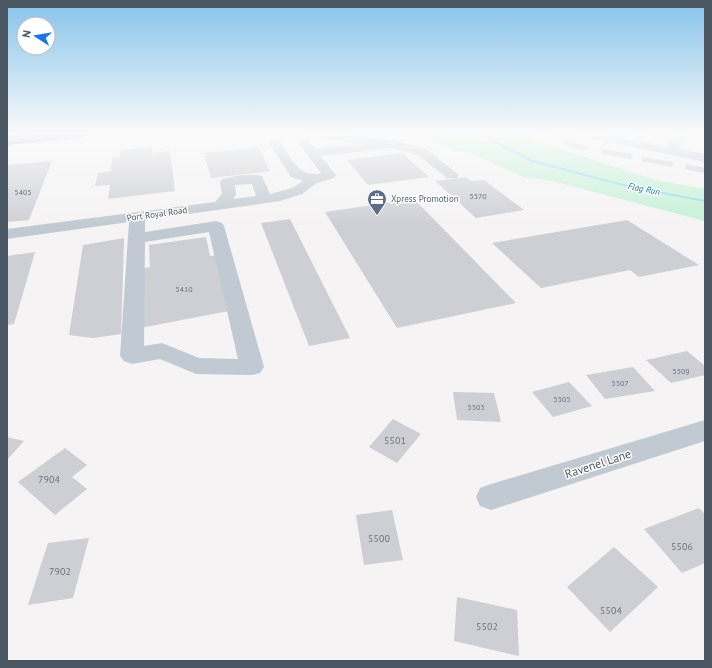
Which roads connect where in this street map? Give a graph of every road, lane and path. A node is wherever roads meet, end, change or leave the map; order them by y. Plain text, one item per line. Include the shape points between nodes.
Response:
1 (290, 164) edge
2 (320, 164) edge
3 (438, 164) edge
4 (452, 175) dead end
5 (309, 184) junction
6 (265, 199) junction
7 (182, 200) dead end
8 (220, 206) junction
9 (86, 212) dead end
10 (169, 212) junction
11 (137, 217) junction
12 (171, 232) junction
13 (7, 234) edge
14 (136, 238) junction
15 (705, 430) edge
16 (491, 497) dead end

1 - 5 street via 296,174
2 - 5 street, Port Royal Road via 329,175
3 - 4 street
5 - 6 street, Port Royal Road via 295,193
6 - 8 street, Port Royal Road
6 - 8 street via 257,179 227,182 229,195
7 - 9 street
8 - 10 street, Port Royal Road
10 - 11 street, Port Royal Road
10 - 12 street
11 - 13 street, Port Royal Road
11 - 14 street
12 - 14 street
12 - 14 street via 216,226 252,367 196,366 162,351 132,356
15 - 16 street, Ravenel Lane

